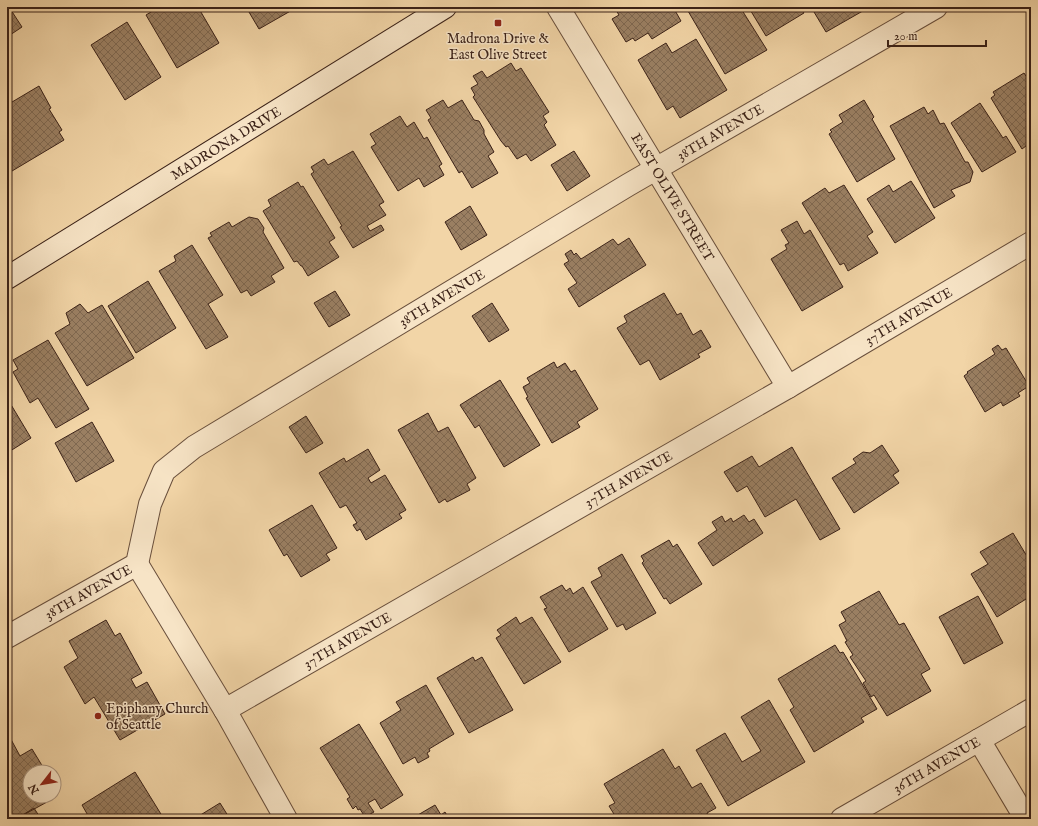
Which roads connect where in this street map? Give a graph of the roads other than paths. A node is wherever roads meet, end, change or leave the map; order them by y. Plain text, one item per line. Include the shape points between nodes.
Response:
1 (444, 7) edge
2 (558, 7) edge
3 (936, 7) edge
4 (655, 169) junction
5 (1031, 243) edge
6 (7, 278) edge
7 (788, 387) junction
8 (137, 564) junction
9 (7, 637) edge
10 (225, 710) junction
11 (1031, 710) edge
12 (979, 740) junction
13 (286, 819) edge
14 (842, 819) edge
15 (1026, 819) edge

1 - 6 street, MADRONA DRIVE
2 - 4 street, EAST OLIVE STREET
3 - 4 street, 38TH AVENUE
4 - 7 street, EAST OLIVE STREET
4 - 8 street, 38TH AVENUE via 236,419 194,447 164,471 150,504
5 - 7 street, 37TH AVENUE
7 - 10 street, 37TH AVENUE
8 - 9 street, 38TH AVENUE
8 - 10 street
10 - 13 street
11 - 12 street, 36TH AVENUE
12 - 14 street, 36TH AVENUE
12 - 15 street

